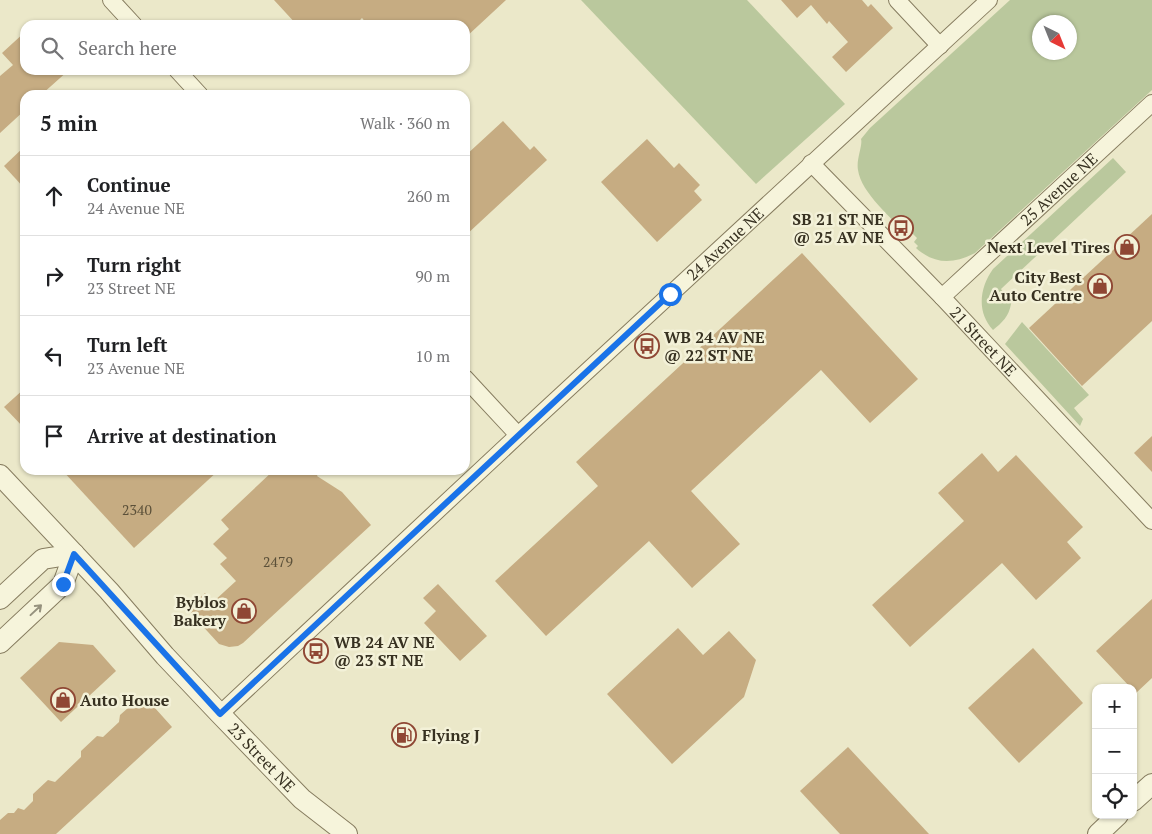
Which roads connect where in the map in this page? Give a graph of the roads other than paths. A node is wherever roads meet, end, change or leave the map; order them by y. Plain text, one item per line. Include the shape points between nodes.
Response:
1 (111, 0) edge
2 (897, 0) edge
3 (989, 0) edge
4 (129, 20) edge
5 (940, 46) junction
6 (181, 75) edge
7 (195, 90) edge
8 (1152, 103) edge
9 (811, 163) junction
10 (942, 296) junction
11 (470, 383) edge
12 (518, 435) junction
13 (0, 475) edge
14 (1152, 521) edge
15 (74, 554) junction
16 (0, 599) edge
17 (0, 643) edge
18 (220, 714) junction
19 (1152, 784) edge
20 (1137, 798) edge
21 (1114, 819) edge
22 (347, 834) edge
23 (1098, 834) edge

1 - 4 street
2 - 5 street
3 - 5 street, 24 Avenue NE
5 - 9 street, 24 Avenue NE
6 - 7 street
8 - 10 street, 25 Avenue NE
9 - 10 street, 21 Street NE
9 - 12 street, 24 Avenue NE
10 - 14 street, 21 Street NE
11 - 12 street
12 - 18 street, 24 Avenue NE
13 - 15 street, 23 Street NE
15 - 16 street via 43,559
17 -> 15 street via 63,584
15 - 18 street, 23 Street NE
18 - 22 street, 23 Street NE via 302,799
19 - 20 street
21 - 23 street

